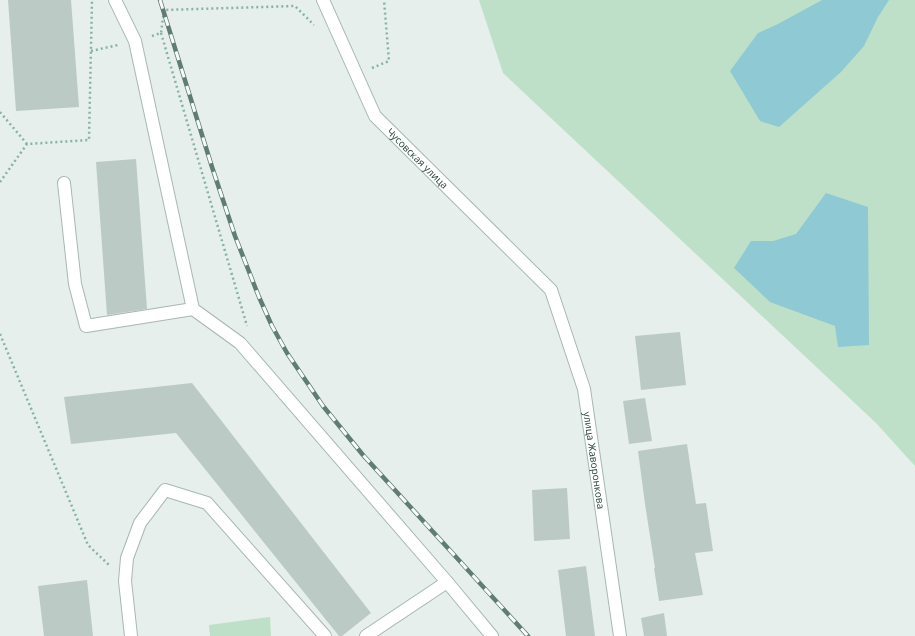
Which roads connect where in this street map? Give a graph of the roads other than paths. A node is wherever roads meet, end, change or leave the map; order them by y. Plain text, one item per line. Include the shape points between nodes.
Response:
1 (115, 0) edge
2 (323, 0) edge
3 (64, 183) dead end
4 (551, 290) joint
5 (193, 309) junction
6 (447, 582) junction
7 (131, 636) edge
8 (325, 636) edge
9 (366, 636) edge
10 (492, 636) edge
11 (620, 636) edge

1 - 5 street via 135,41
2 - 4 street, Чусовская улица via 375,116
3 - 5 street via 75,284 86,326
4 - 11 street, улица Жаворонкова via 584,389
5 - 6 street via 240,343
6 - 9 street
6 - 10 street
7 - 8 street via 125,580 126,558 140,523 165,490 207,503

